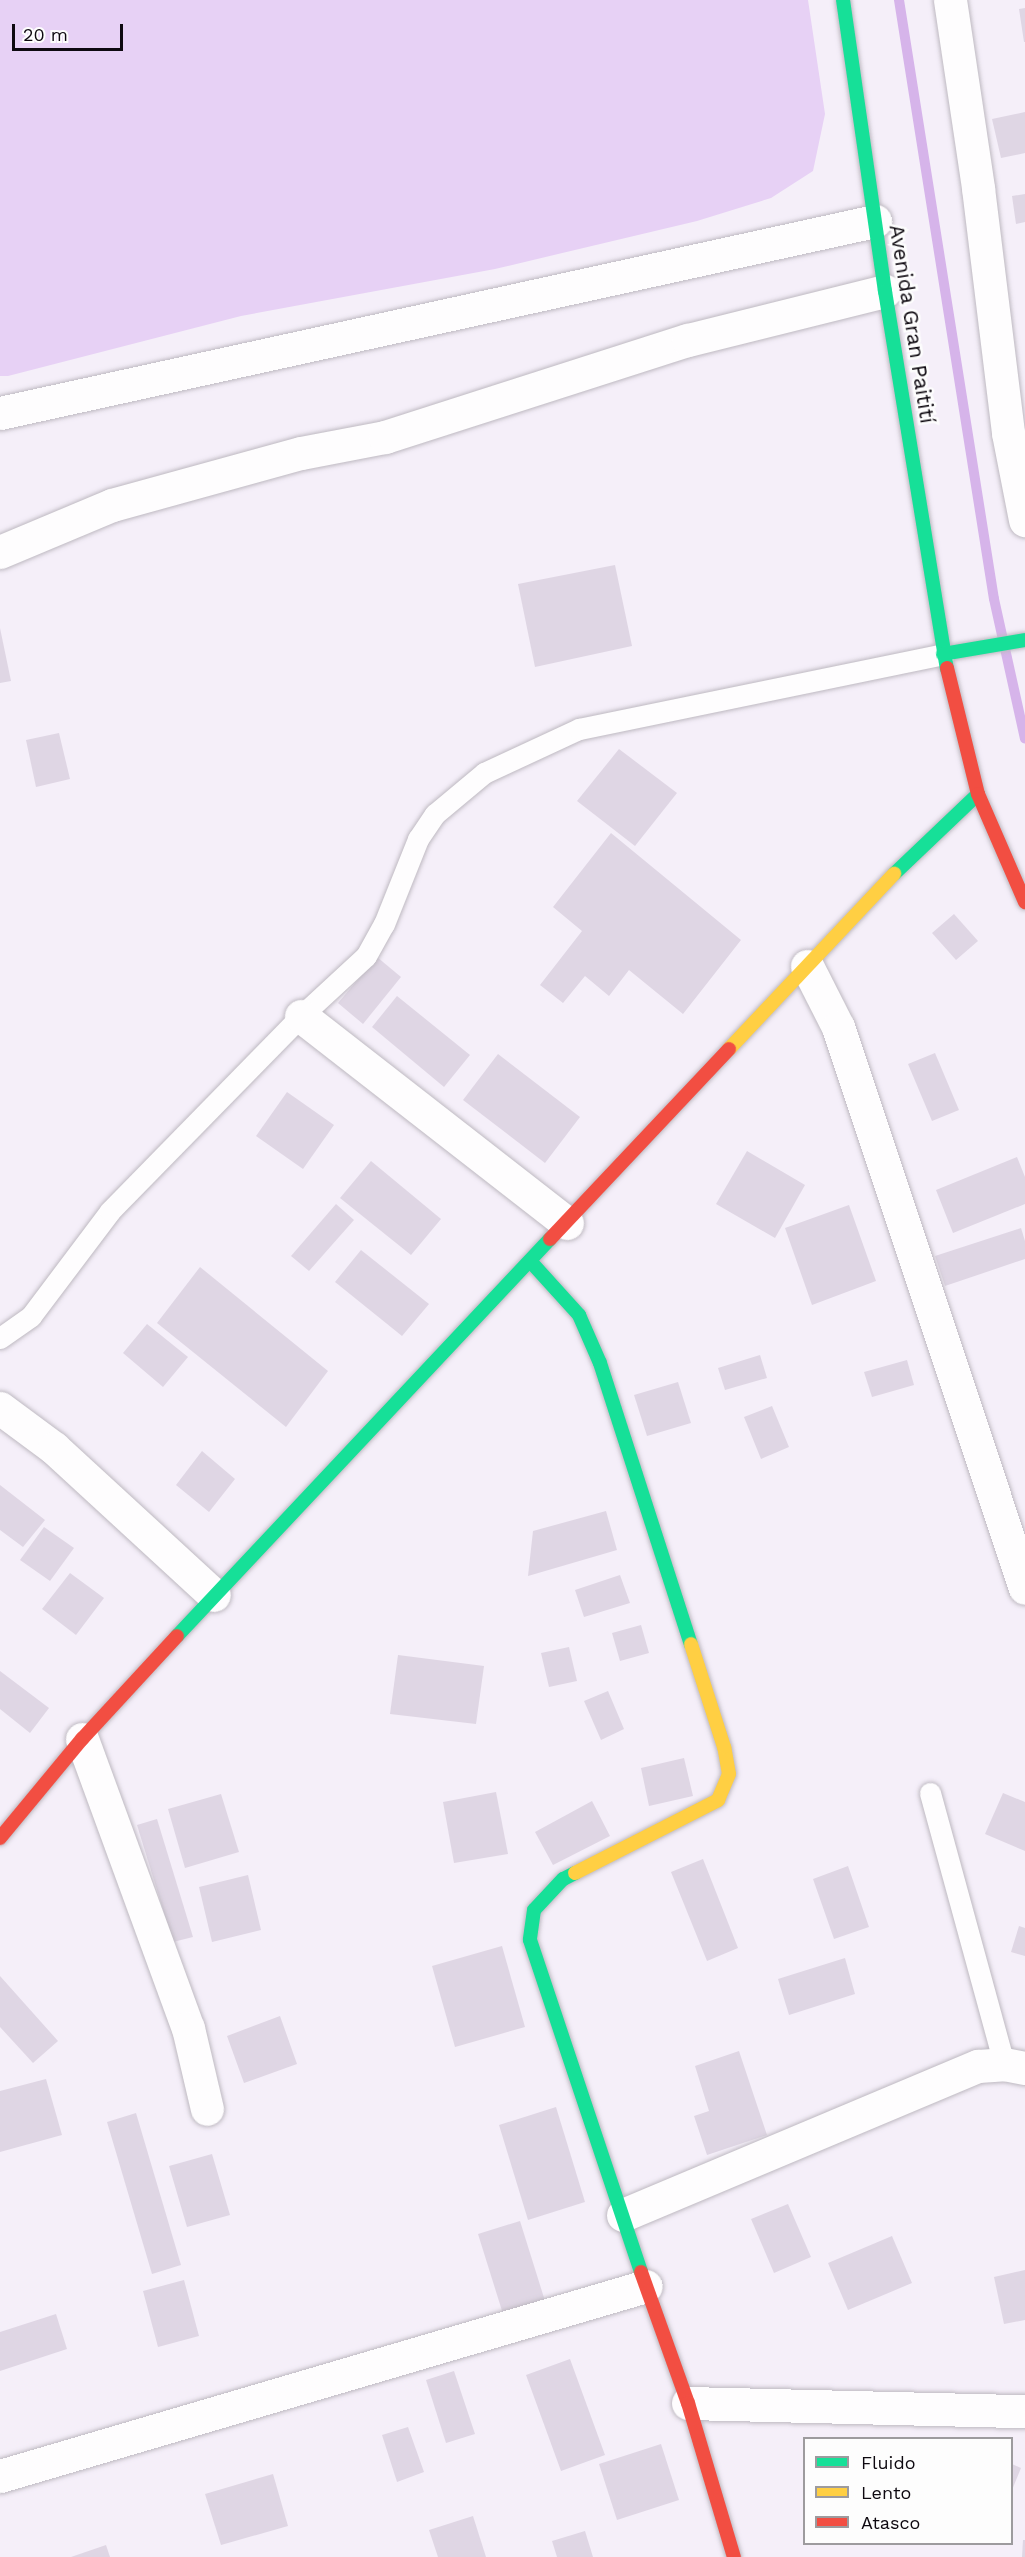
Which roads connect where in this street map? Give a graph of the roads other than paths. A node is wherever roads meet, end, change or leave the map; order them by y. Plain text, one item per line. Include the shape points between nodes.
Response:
1 (843, 0) edge
2 (950, 0) edge
3 (875, 221) junction
4 (885, 291) junction
5 (0, 413) edge
6 (1025, 520) edge
7 (0, 552) edge
8 (1025, 640) edge
9 (943, 654) junction
10 (978, 794) junction
11 (1025, 902) edge
12 (807, 966) junction
13 (301, 1016) junction
14 (567, 1223) junction
15 (531, 1262) junction
16 (0, 1338) edge
17 (0, 1408) edge
18 (1025, 1588) edge
19 (214, 1595) junction
20 (82, 1739) junction
21 (930, 1793) dead end
22 (0, 1838) edge
23 (1015, 2066) edge
24 (207, 2109) dead end
25 (623, 2215) junction
26 (646, 2286) junction
27 (688, 2403) junction
28 (1025, 2411) edge
29 (0, 2476) edge
30 (734, 2557) edge

1 - 3 street, Avenida Gran Paitití
2 - 6 street via 1008,433
3 - 4 street, Avenida Gran Paitití
3 - 5 street
4 - 7 street via 688,340 385,437 301,453 112,505
4 - 9 street, Avenida Gran Paitití
8 - 9 street
9 - 10 street, Avenida Gran Paitití
9 - 13 lane via 579,729 484,773 435,814 418,839 384,924 366,956
10 - 11 street, Avenida Gran Paitití
10 - 12 street via 911,856
12 - 14 street
12 - 18 street via 838,1027
13 - 14 street
13 - 16 lane via 110,1211 32,1316
14 - 15 street
15 - 19 street
15 - 25 street via 579,1315 600,1363 724,1747 729,1774 718,1800 563,1880 534,1910 530,1940
17 - 19 street via 54,1448
19 - 20 street
20 - 22 street
20 - 24 street via 188,2028
21 - 23 lane
23 - 25 street via 978,2066
25 - 26 street
26 - 27 street
26 - 29 street
27 - 28 street
27 - 30 street

